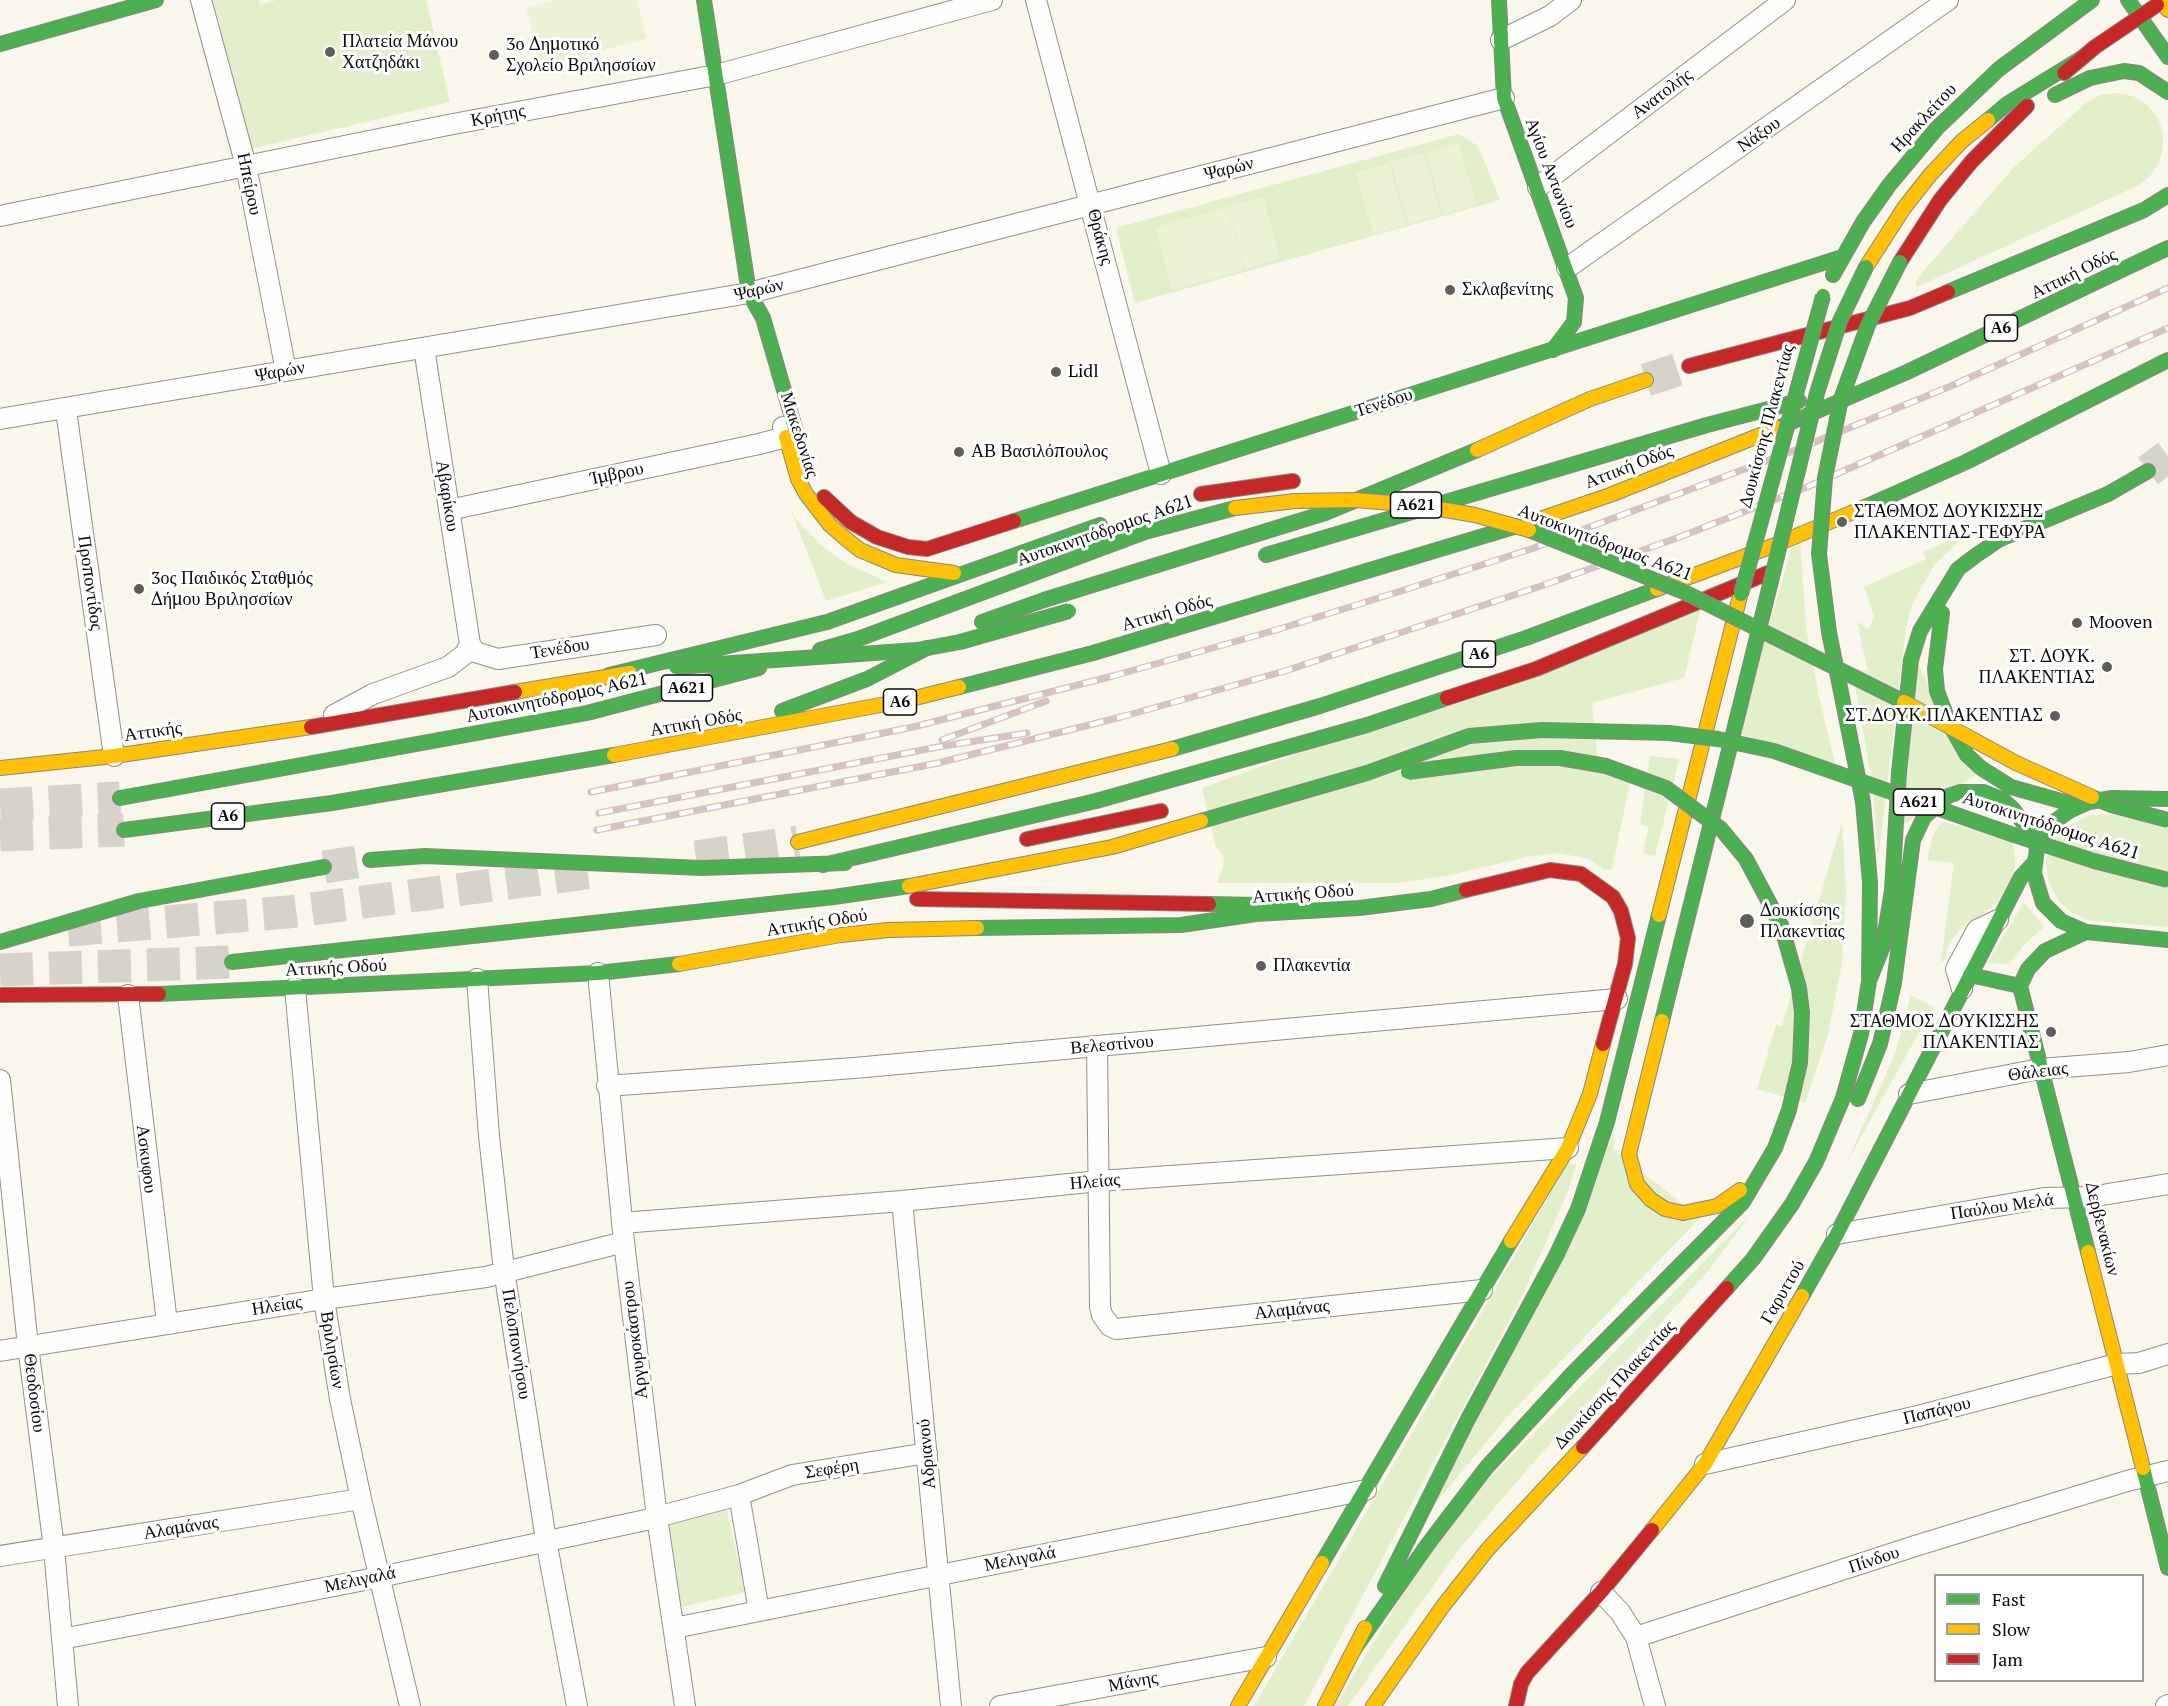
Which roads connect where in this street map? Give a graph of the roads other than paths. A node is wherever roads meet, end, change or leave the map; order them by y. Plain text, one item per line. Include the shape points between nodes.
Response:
1 (156, 0) edge
2 (201, 0) edge
3 (704, 0) edge
4 (992, 0) edge
5 (1036, 0) edge
6 (1499, 0) edge
7 (1571, 0) edge
8 (1785, 0) edge
9 (1948, 0) edge
10 (2092, 0) edge
11 (2128, 0) edge
12 (2163, 3) edge
13 (2140, 17) junction
14 (1501, 40) junction
15 (0, 44) edge
16 (2168, 57) edge
17 (2080, 59) junction
18 (716, 75) junction
19 (2168, 92) edge
20 (1504, 98) junction
21 (2013, 118) junction
22 (246, 166) junction
23 (1539, 187) junction
24 (2168, 195) edge
25 (1091, 204) junction
26 (0, 216) edge
27 (2168, 248) edge
28 (1842, 258) junction
29 (1567, 268) junction
30 (749, 293) junction
31 (1823, 296) joint
32 (424, 348) junction
33 (1553, 350) junction
34 (2168, 360) edge
35 (1689, 366) tunnel mouth
36 (286, 371) junction
37 (1905, 373) junction
38 (1646, 380) tunnel mouth
39 (66, 410) junction
40 (0, 419) edge
41 (786, 436) junction
42 (1966, 462) junction
43 (2148, 471) tunnel mouth
44 (1161, 474) junction
45 (1303, 481) dead end
46 (1364, 483) dead end
47 (1185, 498) dead end
48 (449, 510) junction
49 (1882, 515) dead end
50 (1115, 520) dead end
51 (1834, 542) dead end
52 (927, 549) joint
53 (1252, 559) dead end
54 (962, 573) junction
55 (1948, 583) junction
56 (1684, 592) junction
57 (1086, 606) dead end
58 (656, 634) dead end
59 (470, 644) junction
60 (609, 675) junction
61 (311, 727) junction
62 (705, 740) junction
63 (114, 756) junction
64 (1368, 757) dead end
65 (1404, 759) junction
66 (0, 768) edge
67 (120, 798) tunnel mouth
68 (2168, 799) edge
69 (2100, 800) junction
70 (2079, 806) junction
71 (1172, 809) dead end
72 (2168, 820) edge
73 (124, 830) tunnel mouth
74 (1014, 841) dead end
75 (798, 842) tunnel mouth
76 (2037, 848) junction
77 (933, 855) dead end
78 (370, 860) tunnel mouth
79 (2034, 863) junction
80 (823, 865) junction
81 (324, 867) tunnel mouth
82 (2168, 880) edge
83 (834, 897) junction
84 (1301, 910) junction
85 (1998, 920) joint
86 (2086, 932) junction
87 (2168, 940) edge
88 (0, 942) edge
89 (232, 962) tunnel mouth
90 (598, 973) junction
91 (477, 979) junction
92 (1869, 981) junction
93 (1966, 982) junction
94 (2020, 986) junction
95 (295, 988) junction
96 (0, 995) edge
97 (128, 995) junction
98 (1617, 999) junction
99 (1097, 1047) junction
100 (2168, 1055) edge
101 (2040, 1069) junction
102 (0, 1080) edge
103 (607, 1086) junction
104 (1909, 1094) junction
105 (1568, 1148) junction
106 (1816, 1162) junction
107 (1764, 1169) junction
108 (1099, 1181) junction
109 (2168, 1184) edge
110 (2075, 1197) junction
111 (902, 1201) junction
112 (623, 1233) junction
113 (1837, 1234) junction
114 (504, 1270) junction
115 (1482, 1290) junction
116 (324, 1299) junction
117 (167, 1323) junction
118 (28, 1346) junction
119 (0, 1351) edge
120 (2168, 1354) edge
121 (2117, 1364) junction
122 (927, 1453) junction
123 (1706, 1464) junction
124 (2168, 1472) edge
125 (2146, 1476) junction
126 (1366, 1490) junction
127 (739, 1496) junction
128 (361, 1499) junction
129 (657, 1517) junction
130 (546, 1540) junction
131 (54, 1548) junction
132 (0, 1556) edge
133 (2168, 1568) edge
134 (939, 1575) junction
135 (380, 1577) junction
136 (1601, 1592) junction
137 (759, 1611) junction
138 (674, 1628) junction
139 (1636, 1637) junction
140 (62, 1639) junction
141 (1355, 1648) junction
142 (1266, 1657) junction
143 (68, 1706) edge
144 (410, 1706) edge
145 (577, 1706) edge
146 (685, 1706) edge
147 (951, 1706) edge
148 (1000, 1706) edge
149 (1238, 1706) edge
150 (1324, 1706) edge
151 (1373, 1706) edge
152 (1516, 1706) edge
153 (1655, 1706) edge

1 - 15 main road
2 - 22 street, Ηπείρου
3 - 18 main road, Μακεδονίας
4 - 18 street, Κρήτης
5 - 25 street, Θράκης
6 - 14 main road, Αγίου Αντωνίου
7 - 14 street via 1550,16
8 - 23 street, Ανατολής
9 - 29 street, Νάξου
10 - 28 main road, Ηρακλείτου via 1999,69 1957,107 1890,184
11 - 13 main road
12 - 13 main road
13 - 16 main road
13 - 17 main road
14 - 20 main road, Αγίου Αντωνίου
17 - 21 main road
17 - 107 main road, bridge via 2007,104 1962,141 1904,208 1866,267 1840,321 1817,393 1629,1154 1642,1192 1665,1209 1683,1213 1717,1206
18 - 22 street, Κρήτης
18 - 30 main road, Μακεδονίας
19 - 21 main road via 2139,73 2111,72 2068,88
20 - 23 main road, Αγίου Αντωνίου
20 - 25 street, Ψαρών
21 - 92 main road, Δουκίσσης Πλακεντίας, bridge via 1940,200 1900,262 1868,325 1841,399 1824,478 1819,554 1830,642 1863,802 1870,883
22 - 26 street, Κρήτης
22 - 36 street, Ηπείρου
23 - 29 main road, Αγίου Αντωνίου
24 - 35 main road via 2144,210 1910,308
25 - 30 street, Ψαρών
25 - 44 street, Θράκης
27 - 37 main road, Αττική Οδός / Α6
28 - 31 main road, Ηρακλείτου
28 - 33 main road, Τενέδου
29 - 33 main road, Αγίου Αντωνίου via 1576,312 1571,328
30 - 32 street, Ψαρών
30 - 41 street, Μακεδονίας via 752,326
30 - 52 main road, Μακεδονίας via 763,318 814,484 839,512 877,537
31 - 141 main road, Δουκίσσης Πλακεντίας, bridge via 1741,594 1607,1122 1578,1209
32 - 36 street, Ψαρών
32 - 48 street, Αβαρίκου
33 - 44 main road, Τενέδου
34 - 42 main road, Α6
36 - 39 street, Ψαρών
37 - 53 main road via 1707,425
37 - 62 main road, Αττική Οδός / Α6 via 1610,495 1482,539 997,678 820,719
38 - 62 main road via 1590,399 1426,473 1325,513 1003,614 867,679
39 - 40 street, Ψαρών
39 - 63 street, Προποντίδος
41 - 48 street, Ίμβρου
41 - 54 main road via 806,494 850,543 896,565
42 - 49 main road
42 - 75 main road, Α6 via 1775,545 1526,638 1320,706 1144,757
43 - 55 main road via 2109,494 2000,539 1958,569
44 - 52 main road, Τενέδου
45 - 47 main road
46 - 56 main road, bridge via 1478,501 1537,520
48 - 59 street, Αβαρίκου
50 - 54 main road
51 - 80 main road via 1536,669 1366,726 1096,801
54 - 60 main road via 827,622
55 - 70 main road via 1935,669 1937,691 1967,755 1995,778 2026,792
55 - 92 main road via 1920,631 1911,660 1892,890 1883,946
56 - 67 main road, Αυτοκινητόδρομος Α621 / Α621, bridge via 1534,532 1475,515 1356,500 1295,501 1235,508 1145,532 858,639 706,684 587,713
56 - 69 main road, Αυτοκινητόδρομος Α621 / Α621, bridge via 1855,676 2016,763
57 - 60 main road, bridge via 960,642 917,650
58 - 59 street, Τενέδου via 498,658 485,657
59 - 61 street via 465,654 448,667 373,694
60 - 61 main road, Αττικής
61 - 63 main road, Αττικής
62 - 73 main road, Αττική Οδός / Α6 via 332,803
63 - 66 main road, Αττικής
64 - 65 main road
65 - 82 main road, Αυτοκινητόδρομος Α621 / Α621, bridge via 1452,740 1493,732 1669,733 1718,739 1774,751 2014,836
65 - 83 main road via 1112,847 929,883
65 - 107 main road, bridge via 1516,758 1606,766 1666,788 1721,829 1746,858 1766,893 1791,955 1802,1013 1800,1063 1793,1096
68 - 69 main road
69 - 70 main road
69 - 72 main road, Αυτοκινητόδρομος Α621 / Α621, bridge
70 - 76 main road via 2054,822
71 - 74 main road
76 - 79 main road
76 - 106 main road via 2013,809 1983,792 1948,796 1924,817 1913,840 1894,983 1880,1044 1846,1125
77 - 80 main road
78 - 80 main road via 425,856 702,868
79 - 85 main road
79 - 86 main road via 2035,884 2043,903 2061,921
81 - 88 main road via 139,901
83 - 84 main road via 1256,905
83 - 89 main road
84 - 90 main road, Αττικής Οδού via 1182,925 889,930 702,961
84 - 98 main road, Αττικής Οδού via 1431,899 1550,870 1581,874 1605,889 1626,924 1628,950
85 - 93 street via 1977,930 1956,969
86 - 87 main road
86 - 94 main road via 2045,951 2028,969
90 - 91 main road, Αττικής Οδού
90 - 103 street, Αργυροκάστρου
91 - 95 main road, Αττικής Οδού
91 - 114 street, Πελοποννήσου
92 - 106 main road, Δουκίσσης Πλακεντίας via 1861,1034 1843,1098
93 - 94 main road
93 - 104 main road, Γαρυττού
94 - 101 main road, Δερβενακίων
95 - 97 main road, Αττικής Οδού
95 - 116 street, Βριλησίων
96 - 97 main road, Αττικής Οδού
97 - 117 street, Ασκυφου
98 - 99 street, Βελεστίνου
98 - 105 main road via 1590,1094
99 - 103 street, Βελεστίνου
99 - 108 street
100 - 101 street, Θάλειας
101 - 104 street, Θάλειας
101 - 110 main road, Δερβενακίων
102 - 118 street, Θεοδοσίου
103 - 112 street, Αργυροκάστρου
104 - 113 main road, Γαρυττού
105 - 108 street, Ηλείας
105 - 115 main road
106 - 151 main road, Δουκίσσης Πλακεντίας via 1753,1259 1488,1549
107 - 141 main road via 1743,1202 1573,1373 1486,1468
108 - 111 street, Ηλείας
108 - 115 street, Αλαμάνας via 1100,1307 1105,1321 1116,1329
109 - 110 street, Παύλου Μελά
110 - 113 street, Παύλου Μελά via 2044,1198
110 - 121 main road, Δερβενακίων
111 - 112 street, Ηλείας
111 - 122 street, Αδριανού
112 - 114 street, Ηλείας
112 - 129 street, Αργυροκάστρου
113 - 123 main road, Γαρυττού
114 - 116 street, Ηλείας via 486,1277
114 - 130 street, Πελοποννήσου
115 - 126 main road
116 - 117 street, Ηλείας
116 - 128 street, Βριλησίων
117 - 118 street, Ηλείας
118 - 119 street, Ηλείας
118 - 131 street, Θεοδοσίου
120 - 121 street, Παπάγου via 2139,1364
121 - 123 street, Παπάγου via 1918,1416
121 - 125 main road, Δερβενακίων
122 - 127 street, Σεφέρη via 792,1475
122 - 134 street, Αδριανού
123 - 136 main road, Γαρυττού
124 - 125 street, Πίνδου
125 - 133 main road, Δερβενακίων
125 - 139 street, Πίνδου
126 - 134 street, Μελιγαλά
126 - 142 main road
127 - 129 street, Σεφέρη
127 - 137 street
128 - 131 street, Αλαμάνας
128 - 135 street, Βριλησίων
129 - 130 street, Μελιγαλά
129 - 138 street, Αργυροκάστρου
130 - 135 street, Μελιγαλά
130 - 145 street, Πελοποννήσου
131 - 132 street, Αλαμάνας
131 - 140 street, Θεοδοσίου
134 - 137 street, Μελιγαλά
134 - 147 street, Αδριανού
135 - 140 street, Μελιγαλά
135 - 144 street, Βριλησίων
136 - 139 street
136 - 152 main road, Γαρυττού via 1527,1673
137 - 138 street, Μελιγαλά
138 - 146 street, Αργυροκάστρου
139 - 153 street
140 - 143 street, Θεοδοσίου
141 - 150 main road, Δουκίσσης Πλακεντίας
142 - 148 street, Μάνης
142 - 149 main road

